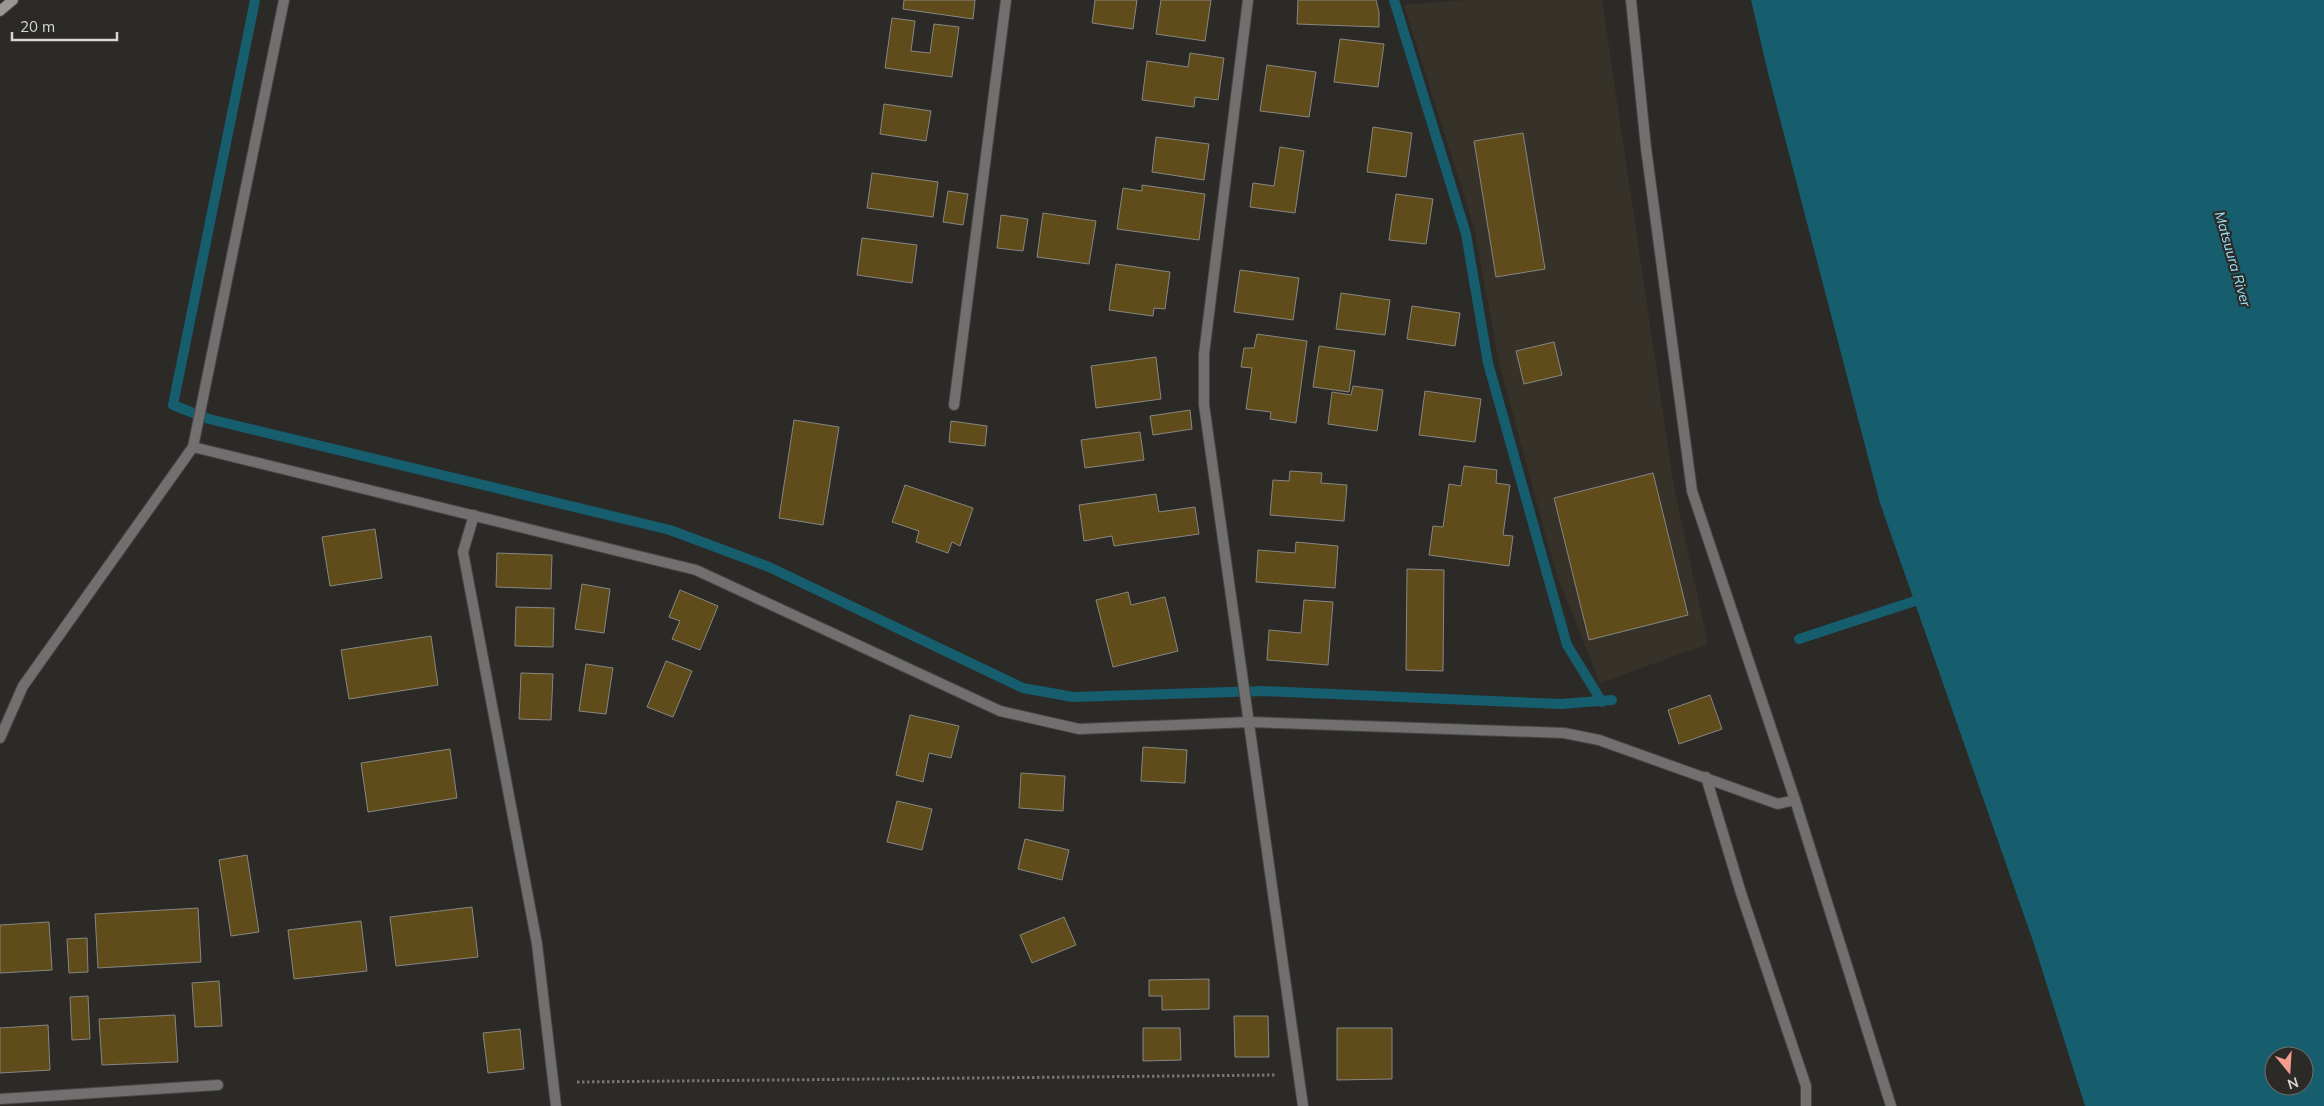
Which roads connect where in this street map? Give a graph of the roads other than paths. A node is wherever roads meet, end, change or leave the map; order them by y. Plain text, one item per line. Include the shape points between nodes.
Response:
1 (13, 0) edge
2 (284, 0) edge
3 (1006, 0) edge
4 (1248, 0) edge
5 (1631, 0) edge
6 (0, 11) edge
7 (954, 405) dead end
8 (194, 442) junction
9 (474, 516) junction
10 (1250, 722) junction
11 (0, 738) edge
12 (1706, 778) junction
13 (1794, 800) junction
14 (218, 1084) dead end
15 (0, 1099) edge
16 (556, 1106) edge
17 (1303, 1106) edge
18 (1806, 1106) edge
19 (1891, 1106) edge

1 - 6 street
2 - 8 street
3 - 7 street
4 - 10 street via 1204,354 1204,404
5 - 13 street via 1646,148 1692,491
8 - 9 street
8 - 11 street via 23,686
9 - 10 street via 696,570 1000,711 1079,729
9 - 16 street via 463,552 537,944
10 - 12 street via 1564,734 1599,740
10 - 17 street
12 - 13 street via 1778,804
12 - 18 street via 1741,894 1806,1086
13 - 19 street
14 - 15 street

